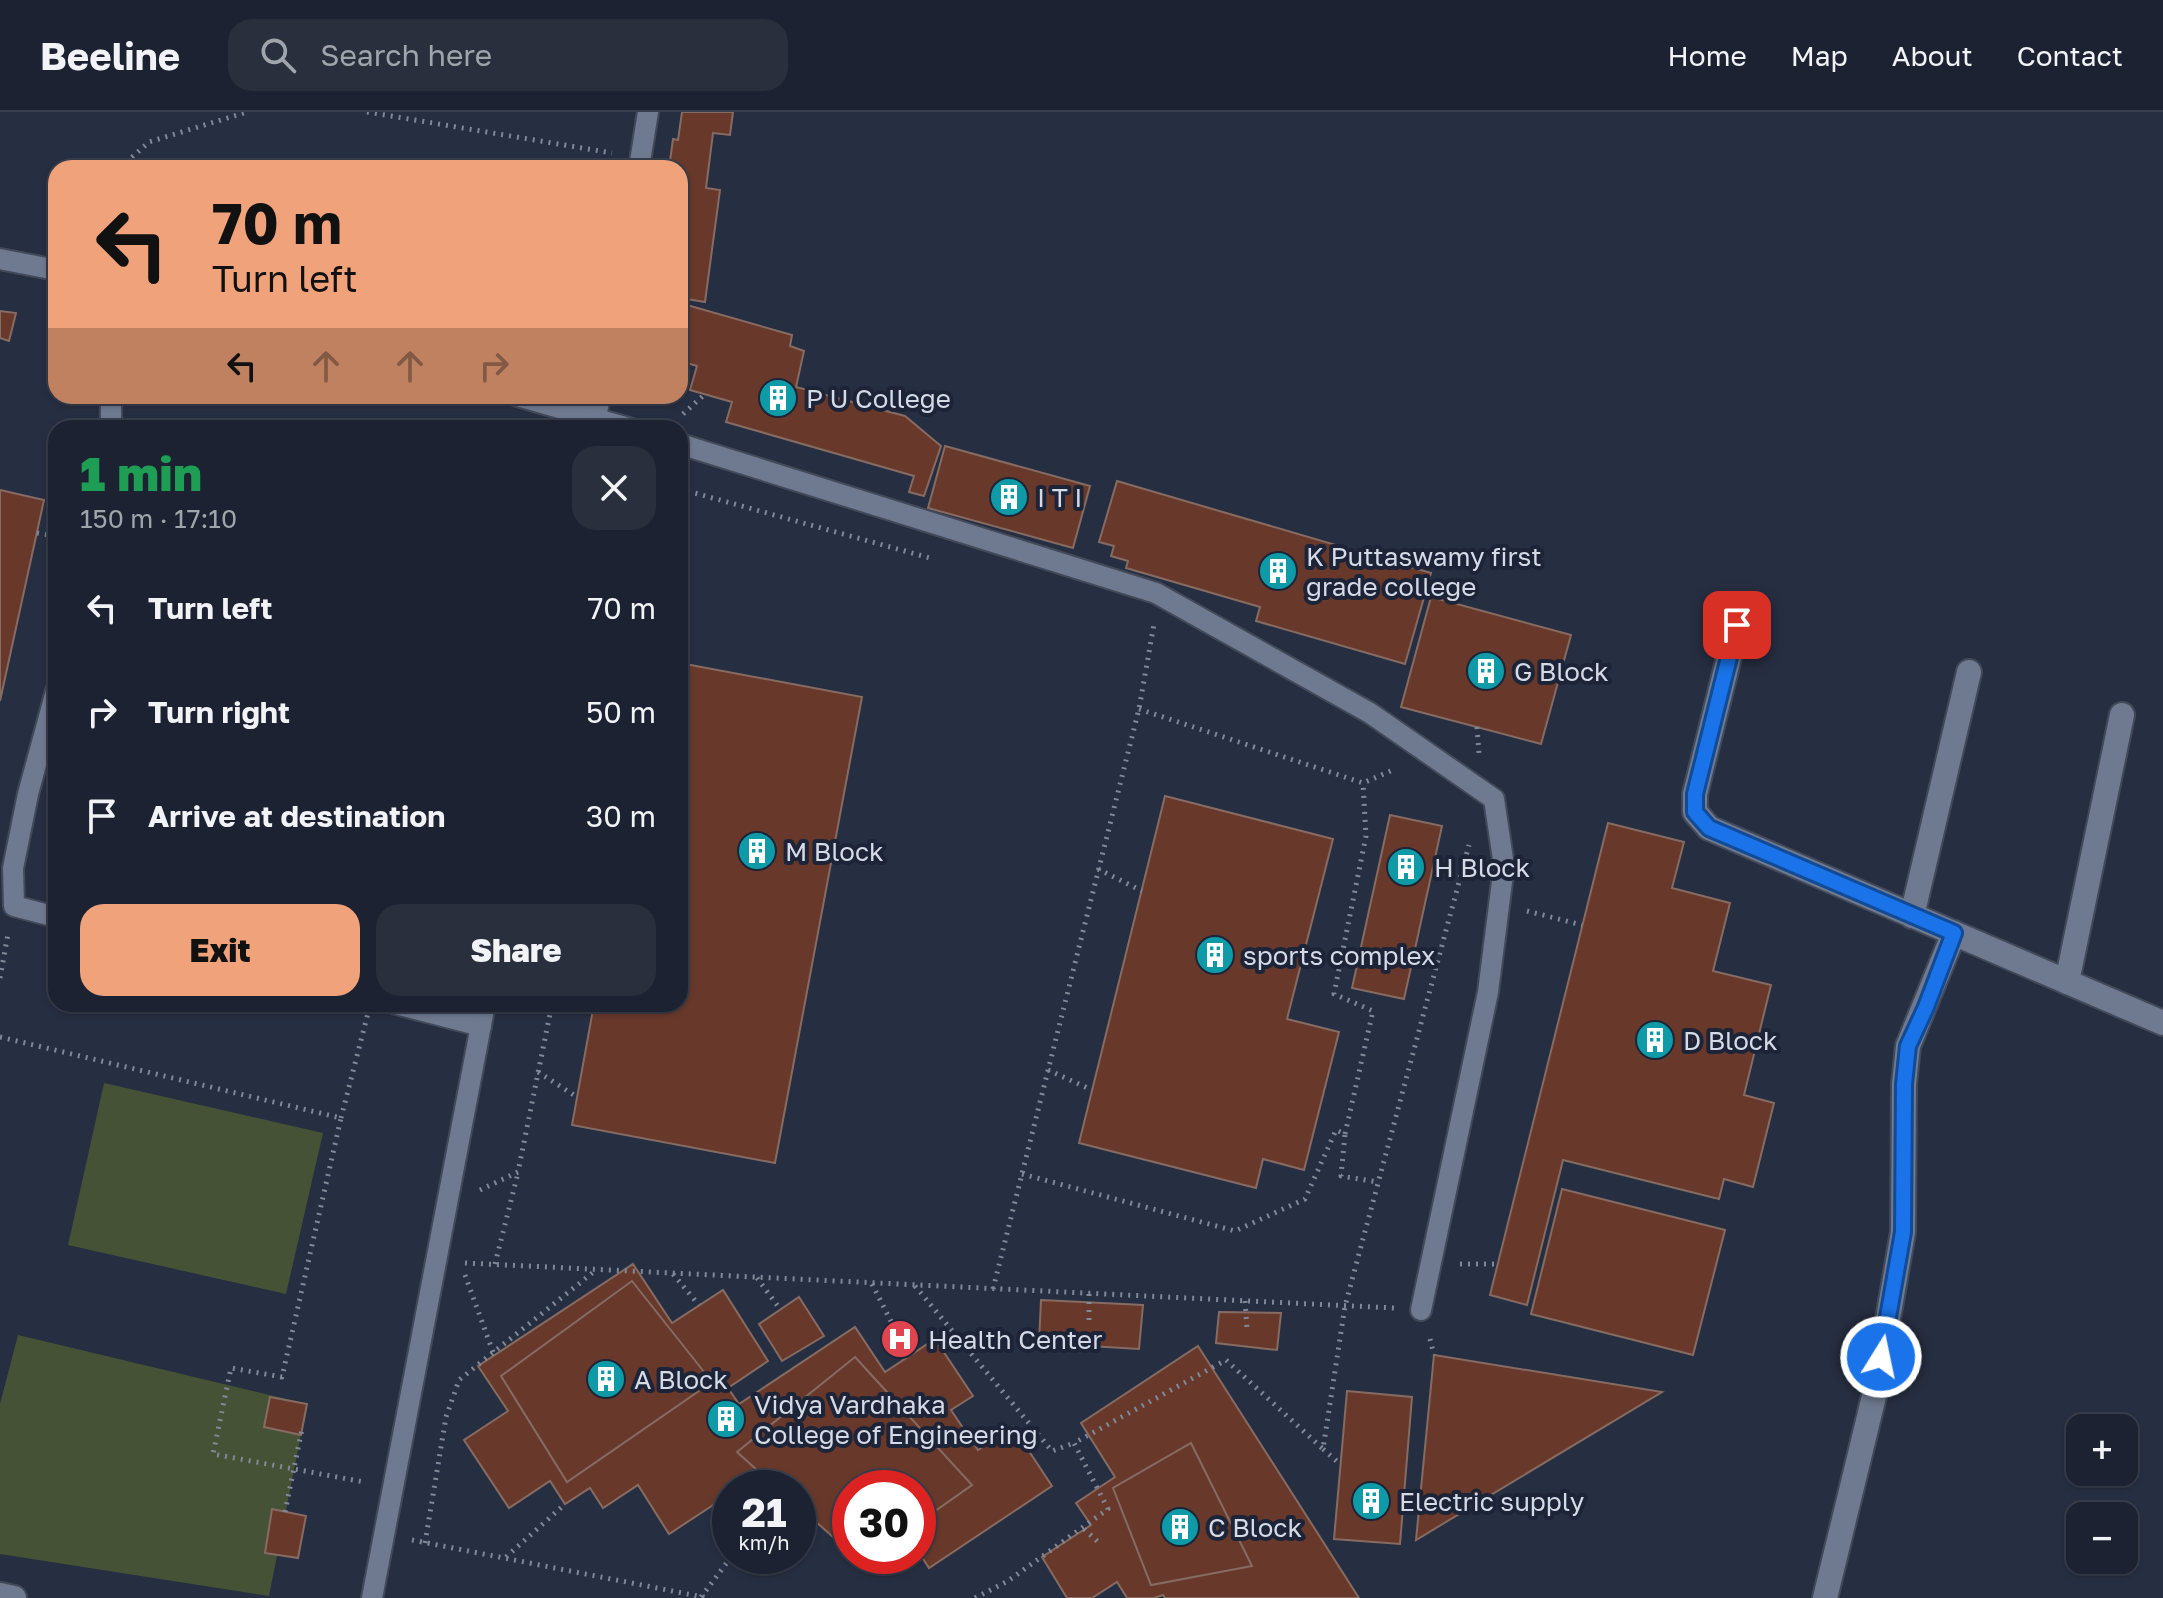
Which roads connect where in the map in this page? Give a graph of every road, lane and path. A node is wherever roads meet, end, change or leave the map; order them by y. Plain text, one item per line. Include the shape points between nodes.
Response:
1 (247, 112) edge
2 (367, 112) edge
3 (648, 112) edge
4 (129, 160) edge
5 (624, 160) edge
6 (640, 160) edge
7 (0, 259) edge
8 (48, 268) edge
9 (540, 404) edge
10 (586, 420) edge
11 (688, 447) edge
12 (688, 491) edge
13 (37, 533) dead end
14 (48, 535) edge
15 (940, 561) dead end
16 (1155, 619) dead end
17 (1737, 625) dead end
18 (1969, 672) dead end
19 (1139, 709) junction
20 (2122, 715) dead end
21 (48, 720) edge
22 (1428, 754) junction
23 (1363, 783) junction
24 (1483, 792) junction
25 (1098, 869) junction
26 (1142, 891) dead end
27 (1499, 904) junction
28 (14, 906) junction
29 (48, 915) edge
30 (1912, 916) junction
31 (1582, 925) dead end
32 (1954, 933) junction
33 (0, 978) edge
34 (2067, 982) junction
35 (368, 1012) edge
36 (427, 1012) edge
37 (484, 1012) edge
38 (550, 1012) edge
39 (2163, 1023) edge
40 (481, 1026) junction
41 (0, 1037) edge
42 (1048, 1070) junction
43 (538, 1072) junction
44 (1092, 1090) dead end
45 (577, 1097) dead end
46 (341, 1118) junction
47 (1345, 1134) junction
48 (518, 1172) junction
49 (1022, 1174) junction
50 (1378, 1182) junction
51 (447, 1207) junction
52 (495, 1264) junction
53 (596, 1270) junction
54 (672, 1273) junction
55 (756, 1277) junction
56 (871, 1283) junction
57 (914, 1285) junction
58 (993, 1289) junction
59 (1089, 1294) junction
60 (1245, 1301) junction
61 (699, 1305) dead end
62 (1345, 1306) junction
63 (780, 1309) dead end
64 (1421, 1310) joint
65 (1089, 1323) dead end
66 (1247, 1329) dead end
67 (900, 1339) dead end
68 (493, 1352) junction
69 (302, 1429) dead end
70 (1074, 1443) junction
71 (1323, 1449) junction
72 (1340, 1464) dead end
73 (294, 1469) junction
74 (393, 1487) junction
75 (565, 1504) dead end
76 (285, 1512) dead end
77 (1084, 1529) dead end
78 (384, 1535) junction
79 (1098, 1542) dead end
80 (425, 1543) junction
81 (505, 1558) junction
82 (720, 1574) edge
83 (0, 1595) edge
84 (705, 1597) edge
85 (14, 1598) edge
86 (372, 1598) edge
87 (975, 1598) edge
88 (1825, 1598) edge

1 - 4 path via 149,142
2 - 5 path
3 - 6 lane
7 - 8 lane
9 - 10 lane
11 - 22 lane via 1156,593 1370,713
12 - 15 path
13 - 14 path
16 - 19 path
17 - 30 street via 1695,812 1709,828
18 - 30 street
19 - 23 path
19 - 25 path
20 - 34 street
21 - 28 lane via 13,868
22 - 23 path
22 - 24 lane
23 - 47 path via 1366,836 1334,994 1373,1011
24 - 27 lane via 1494,799 1504,866
24 - 50 path
25 - 26 path
25 - 42 path
27 - 31 path
27 - 64 lane via 1488,992
28 - 29 lane
28 - 33 path
30 - 32 street
32 - 34 street
32 - 88 street via 1908,1046 1903,1232 1876,1388
34 - 39 street
35 - 46 path
36 - 40 lane
37 - 40 lane
38 - 43 path
40 - 51 lane
41 - 46 path
42 - 44 path
42 - 49 path
43 - 45 path
43 - 48 path
46 - 73 path via 282,1377 231,1368 213,1454
47 - 49 path via 1336,1130 1305,1199 1235,1231
47 - 50 path via 1341,1176
48 - 51 path
48 - 52 path
49 - 58 path
50 - 62 path
51 - 74 lane
52 - 53 path
52 - 68 path via 461,1263
53 - 54 path
53 - 68 path
54 - 55 path
54 - 61 path
55 - 56 path
55 - 63 path
56 - 57 path
56 - 67 path
57 - 58 path
57 - 70 path via 1052,1451
58 - 59 path
59 - 60 path
59 - 65 path
60 - 62 path
60 - 66 path
62 - 64 path
62 - 71 path
68 - 80 path via 459,1380 446,1417
69 - 73 path
70 - 71 path via 1226,1360
70 - 87 path via 1108,1509 1008,1581
71 - 72 path
73 - 74 path
73 - 76 path
74 - 78 lane
75 - 81 path
77 - 79 path
78 - 80 path
78 - 86 lane
80 - 81 path
81 - 84 path
82 - 84 path
83 - 85 street

